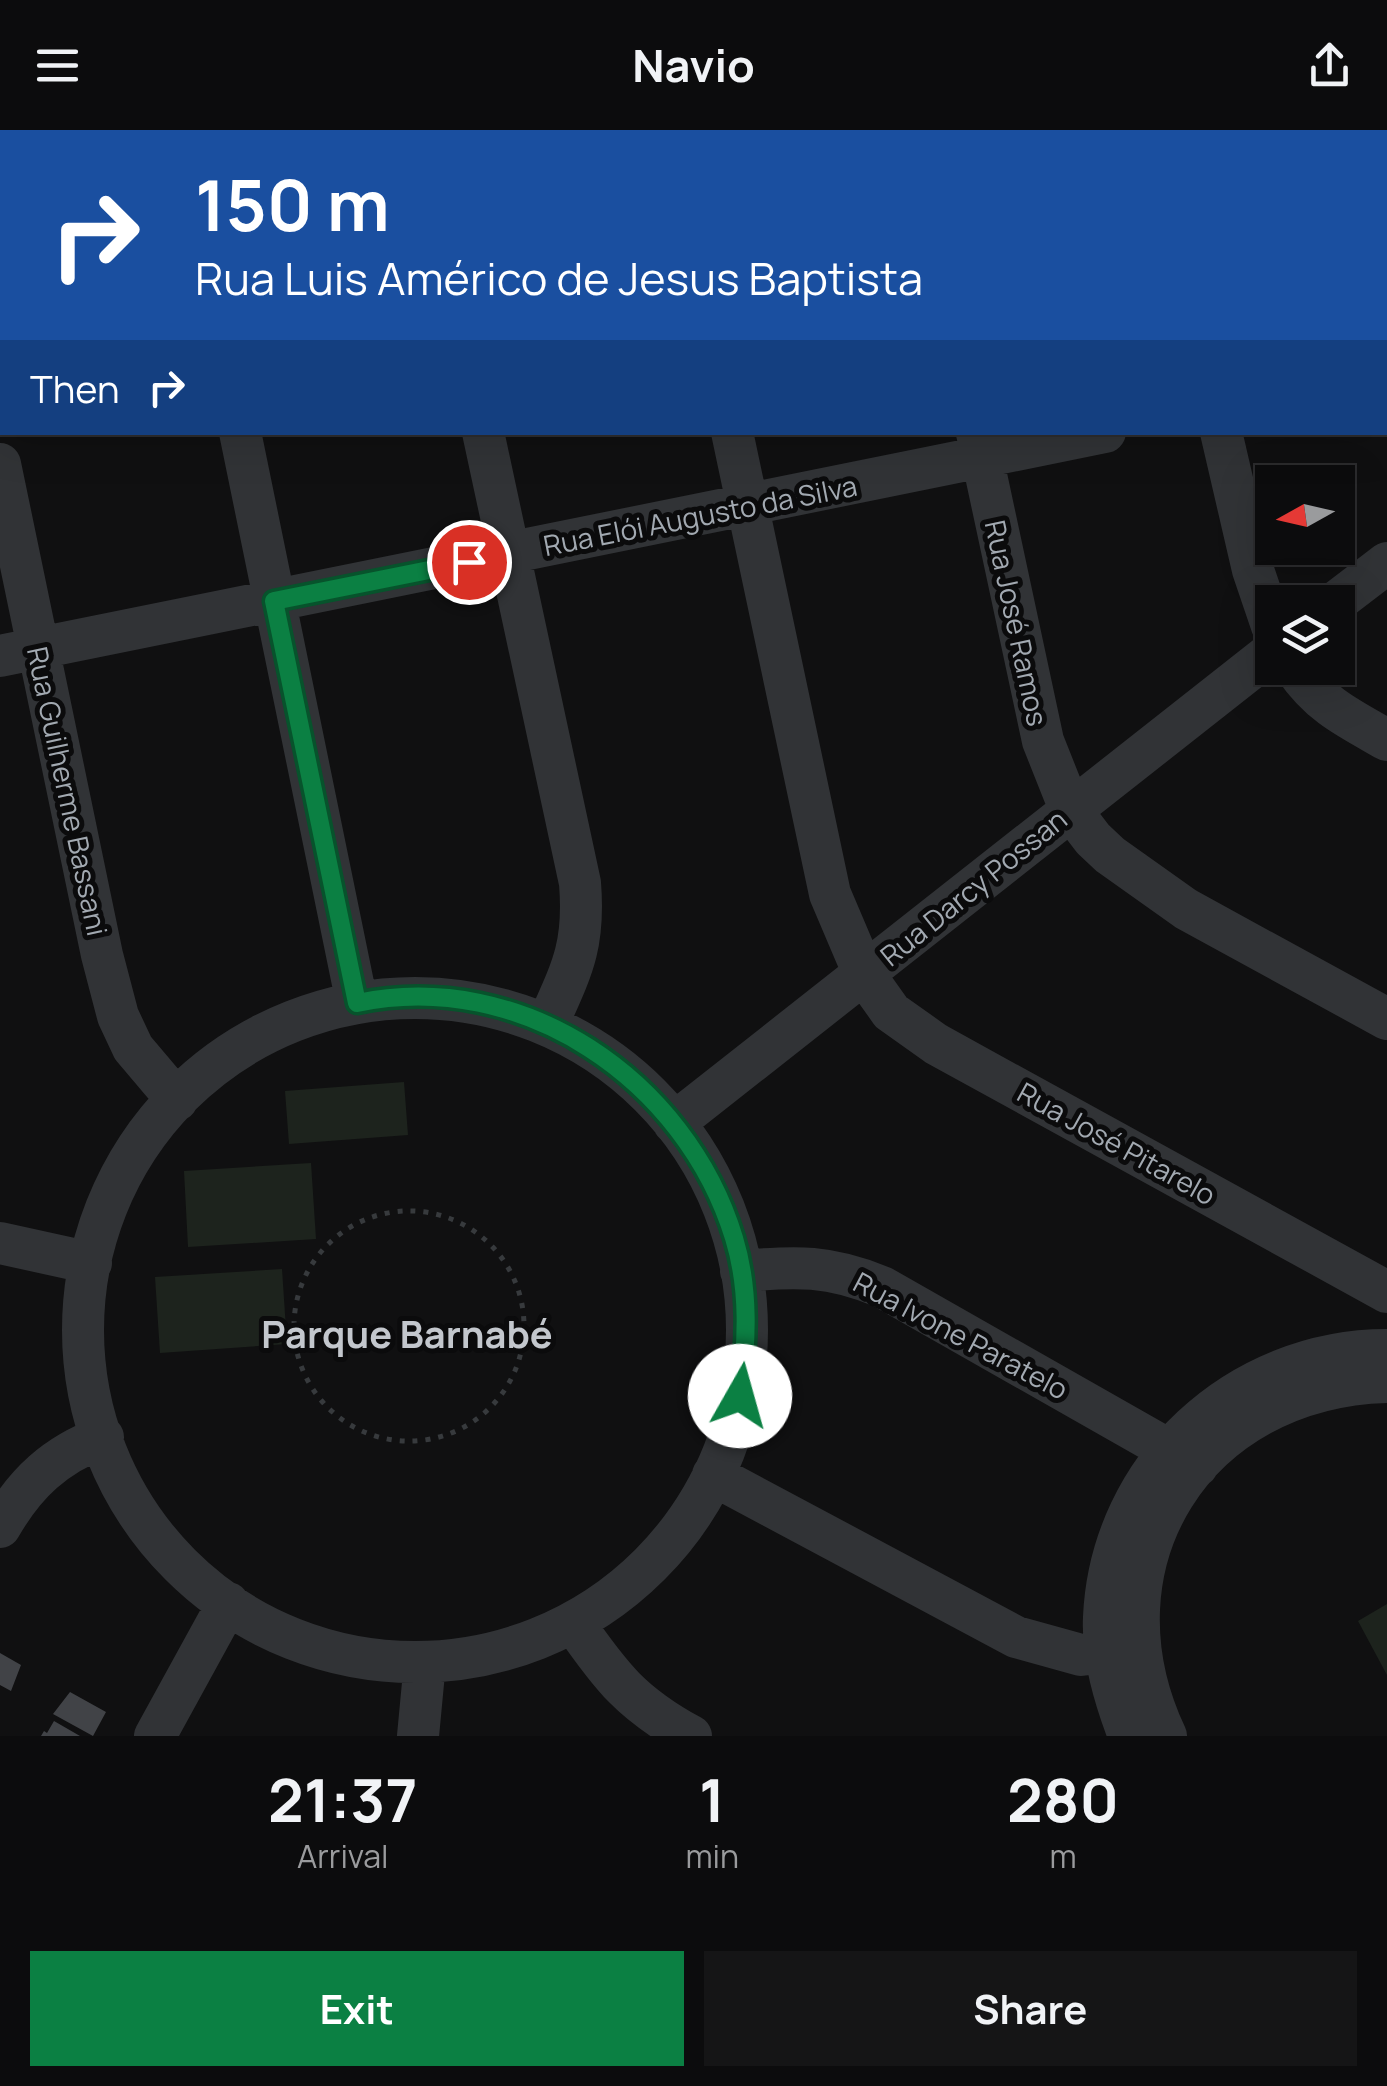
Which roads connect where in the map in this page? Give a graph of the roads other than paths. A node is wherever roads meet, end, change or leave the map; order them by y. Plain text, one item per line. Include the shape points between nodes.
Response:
1 (241, 435) edge
2 (484, 435) edge
3 (733, 435) edge
4 (1077, 435) edge
5 (1222, 435) edge
6 (979, 445) edge
7 (0, 464) edge
8 (747, 505) junction
9 (508, 554) junction
10 (1387, 563) edge
11 (1258, 585) edge
12 (1355, 587) edge
13 (274, 601) junction
14 (19, 652) edge
15 (1255, 665) edge
16 (1306, 685) edge
17 (1387, 740) edge
18 (1070, 809) junction
19 (864, 974) junction
20 (357, 1003) junction
21 (1387, 1019) edge
22 (548, 1025) junction
23 (177, 1100) junction
24 (674, 1123) junction
25 (0, 1244) edge
26 (90, 1264) junction
27 (741, 1271) junction
28 (1387, 1292) edge
29 (1387, 1350) edge
30 (1387, 1382) edge
31 (103, 1437) junction
32 (1184, 1457) junction
33 (713, 1475) junction
34 (0, 1528) edge
35 (228, 1603) junction
36 (574, 1622) junction
37 (1123, 1650) junction
38 (425, 1662) junction
39 (171, 1731) edge
40 (418, 1736) edge
41 (691, 1736) edge
42 (1129, 1736) edge
43 (1166, 1736) edge

1 - 13 street
2 - 9 street
3 - 8 street, Rua José Pitarelo
4 - 6 street, Rua Elói Augusto da Silva
5 - 11 street
6 - 8 street, Rua Elói Augusto da Silva
6 - 18 street, Rua José Ramos via 1043,742
7 - 14 street, Rua Guilherme Bassani
8 - 9 street, Rua Elói Augusto da Silva
8 - 19 street, Rua José Pitarelo via 825,876
9 - 13 street, Rua Elói Augusto da Silva
9 - 22 street via 580,883 577,957
10 - 12 street
13 - 14 street, Rua Elói Augusto da Silva
13 - 20 street
14 - 23 street, Rua Guilherme Bassani via 118,1016 133,1048
15 - 18 street, Rua Darcy Possan
16 - 17 street via 1329,708
18 - 19 street, Rua Darcy Possan
18 - 21 street, Rua José Ramos via 1110,855 1186,909
19 - 24 street, Rua Darcy Possan
19 - 28 street, Rua José Pitarelo via 891,1012 936,1044
20 - 22 street via 481,1003
20 - 23 street via 277,1026 232,1052
22 - 24 street via 622,1069
23 - 26 street via 127,1166
24 - 27 street via 717,1191
25 - 26 street
26 - 31 street via 86,1368
27 - 32 street, Rua Ivone Paratelo via 794,1266 857,1277
27 - 33 street via 747,1344 740,1396
29 - 32 street via 1332,1354 1275,1372 1215,1406
30 - 32 street via 1282,1402
31 - 34 street via 47,1467
31 - 35 street via 140,1514 172,1555
32 - 37 street
33 - 36 street via 675,1537 640,1575
33 - 37 street via 1016,1636 1081,1655
35 - 38 street via 295,1646
35 - 39 street
36 - 38 street via 505,1651
36 - 41 street via 636,1702
37 - 42 street via 1112,1684
37 - 43 street
38 - 40 street

